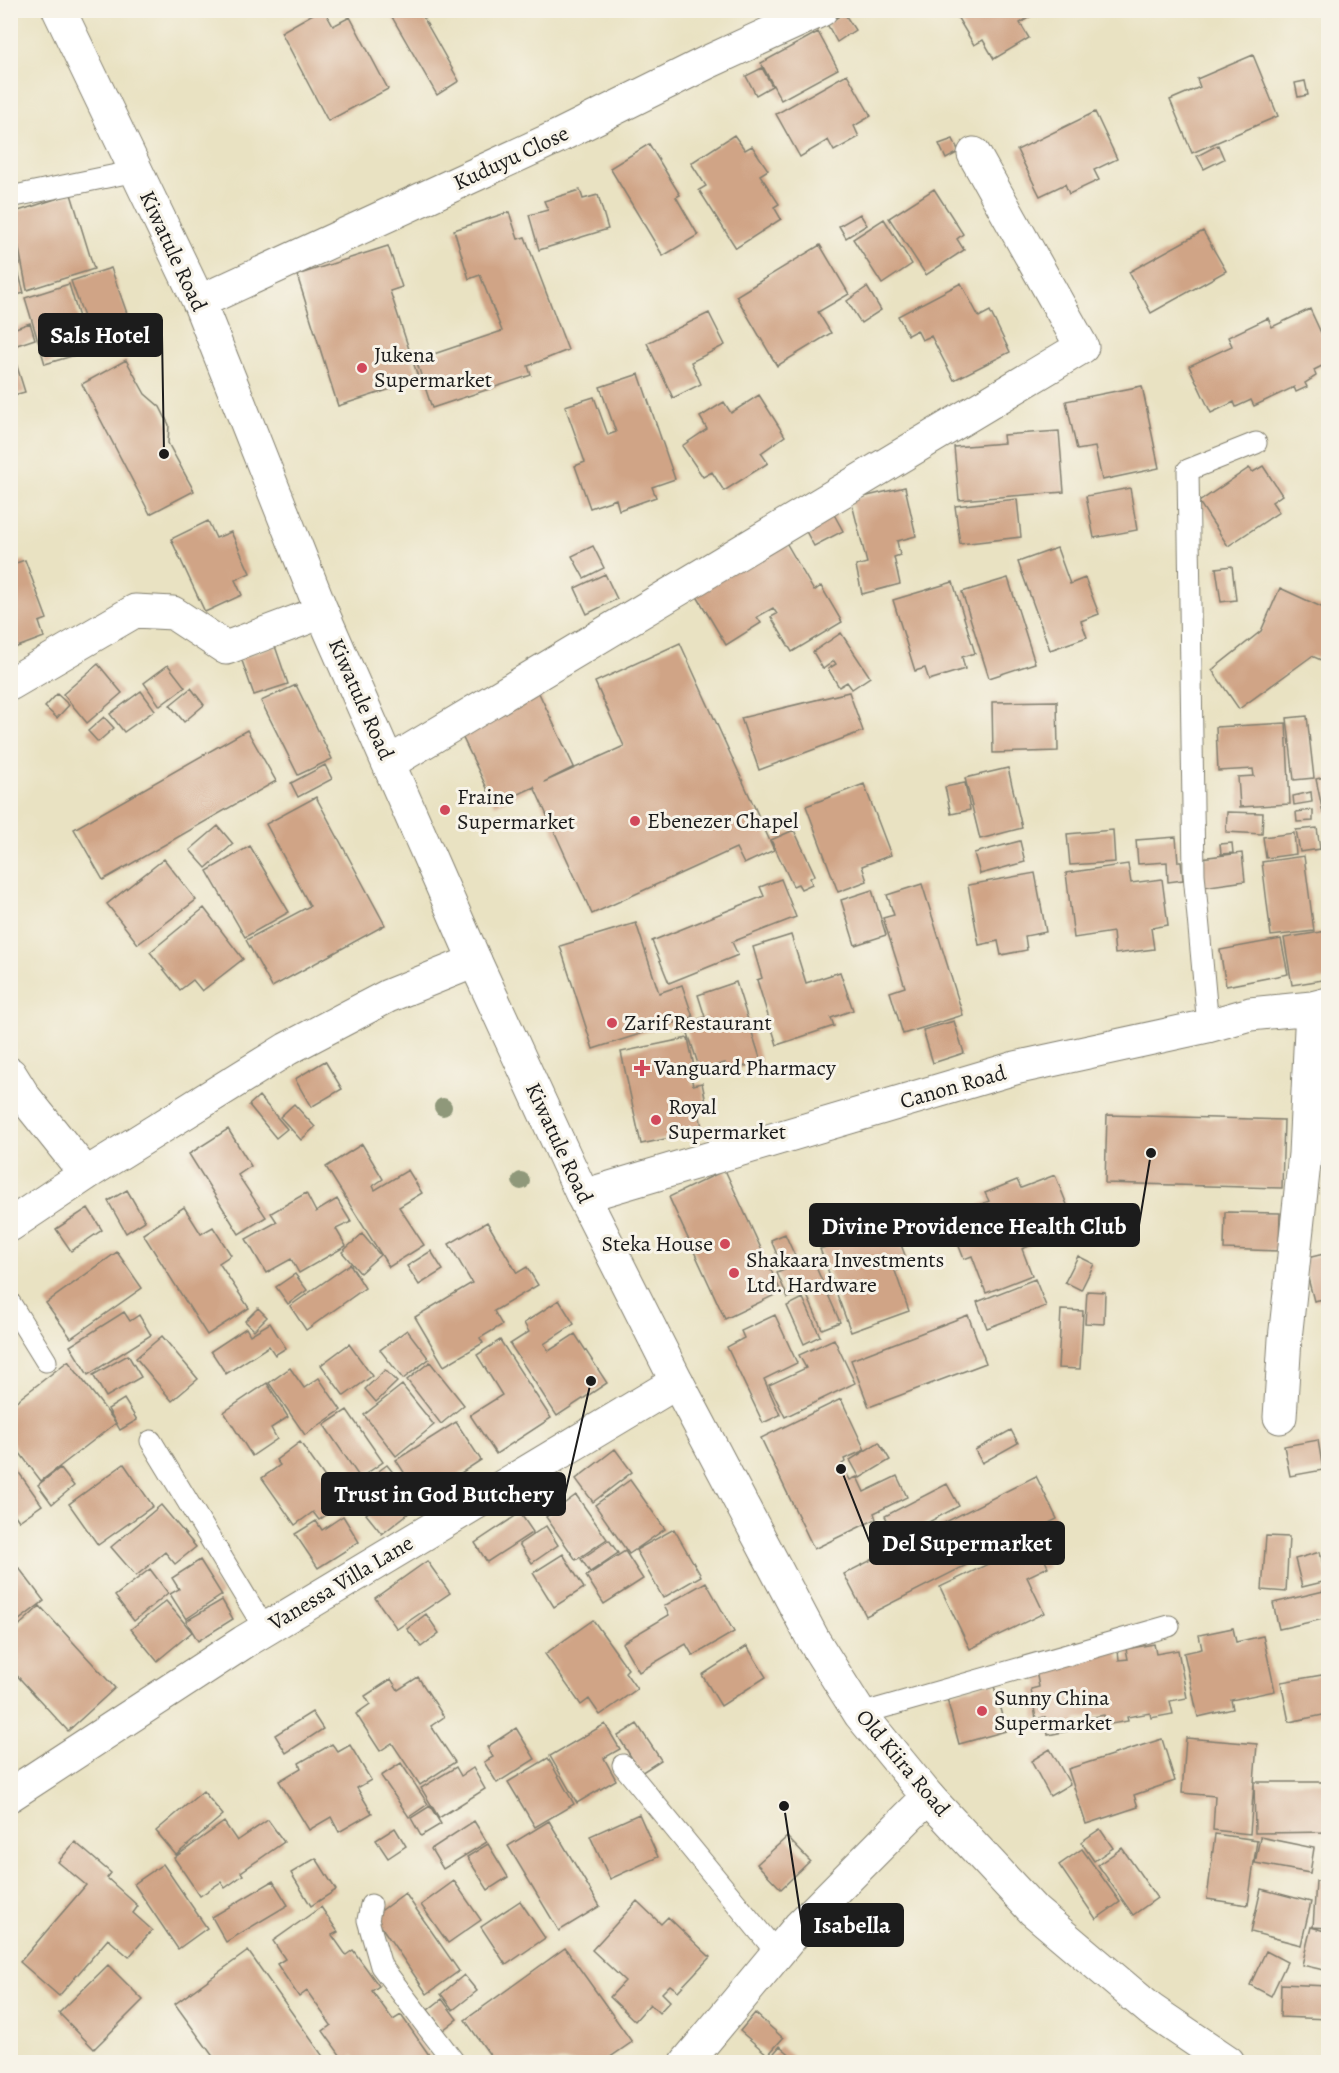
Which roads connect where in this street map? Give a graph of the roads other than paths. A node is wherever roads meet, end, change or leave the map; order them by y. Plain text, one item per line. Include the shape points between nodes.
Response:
1 (59, 10) edge
2 (821, 10) edge
3 (974, 154) dead end
4 (136, 171) junction
5 (10, 197) edge
6 (199, 302) junction
7 (1256, 443) dead end
8 (322, 612) junction
9 (10, 684) edge
10 (389, 763) junction
11 (475, 961) junction
12 (1320, 1006) edge
13 (1208, 1026) junction
14 (10, 1074) edge
15 (86, 1174) junction
16 (583, 1196) junction
17 (10, 1225) edge
18 (10, 1303) edge
19 (46, 1361) dead end
20 (678, 1382) junction
21 (1281, 1417) dead end
22 (151, 1441) dead end
23 (1169, 1626) dead end
24 (265, 1629) junction
25 (860, 1714) junction
26 (623, 1765) dead end
27 (10, 1795) edge
28 (928, 1797) junction
29 (371, 1905) dead end
30 (777, 1953) junction
31 (454, 2062) edge
32 (687, 2062) edge
33 (1228, 2062) edge

1 - 4 street, Kiwatule Road
2 - 6 street, Kuduyu Close
3 - 10 street via 1082,347
4 - 5 lane
4 - 6 street, Kiwatule Road
6 - 8 street, Kiwatule Road
7 - 13 lane via 1188,470 1194,874
8 - 9 street via 226,648 173,613 135,611
8 - 10 street, Kiwatule Road
10 - 11 street, Kiwatule Road
11 - 15 street via 388,996 287,1049
11 - 16 street, Kiwatule Road
12 - 13 street, Canon Road via 1250,1014
12 - 21 street via 1286,1328
13 - 16 street, Canon Road via 1015,1068
14 - 15 street
15 - 17 street
16 - 20 street, Kiwatule Road
18 - 19 lane
20 - 24 street, Vanessa Villa Lane
20 - 25 street, Old Kiira Road via 814,1641
22 - 24 lane
23 - 25 lane
24 - 27 street, Vanessa Villa Lane
25 - 28 street, Old Kiira Road
26 - 30 lane
28 - 30 street
28 - 33 street, Old Kiira Road via 1034,1911 1151,2010
29 - 31 lane via 368,1920 381,1966
30 - 32 street

